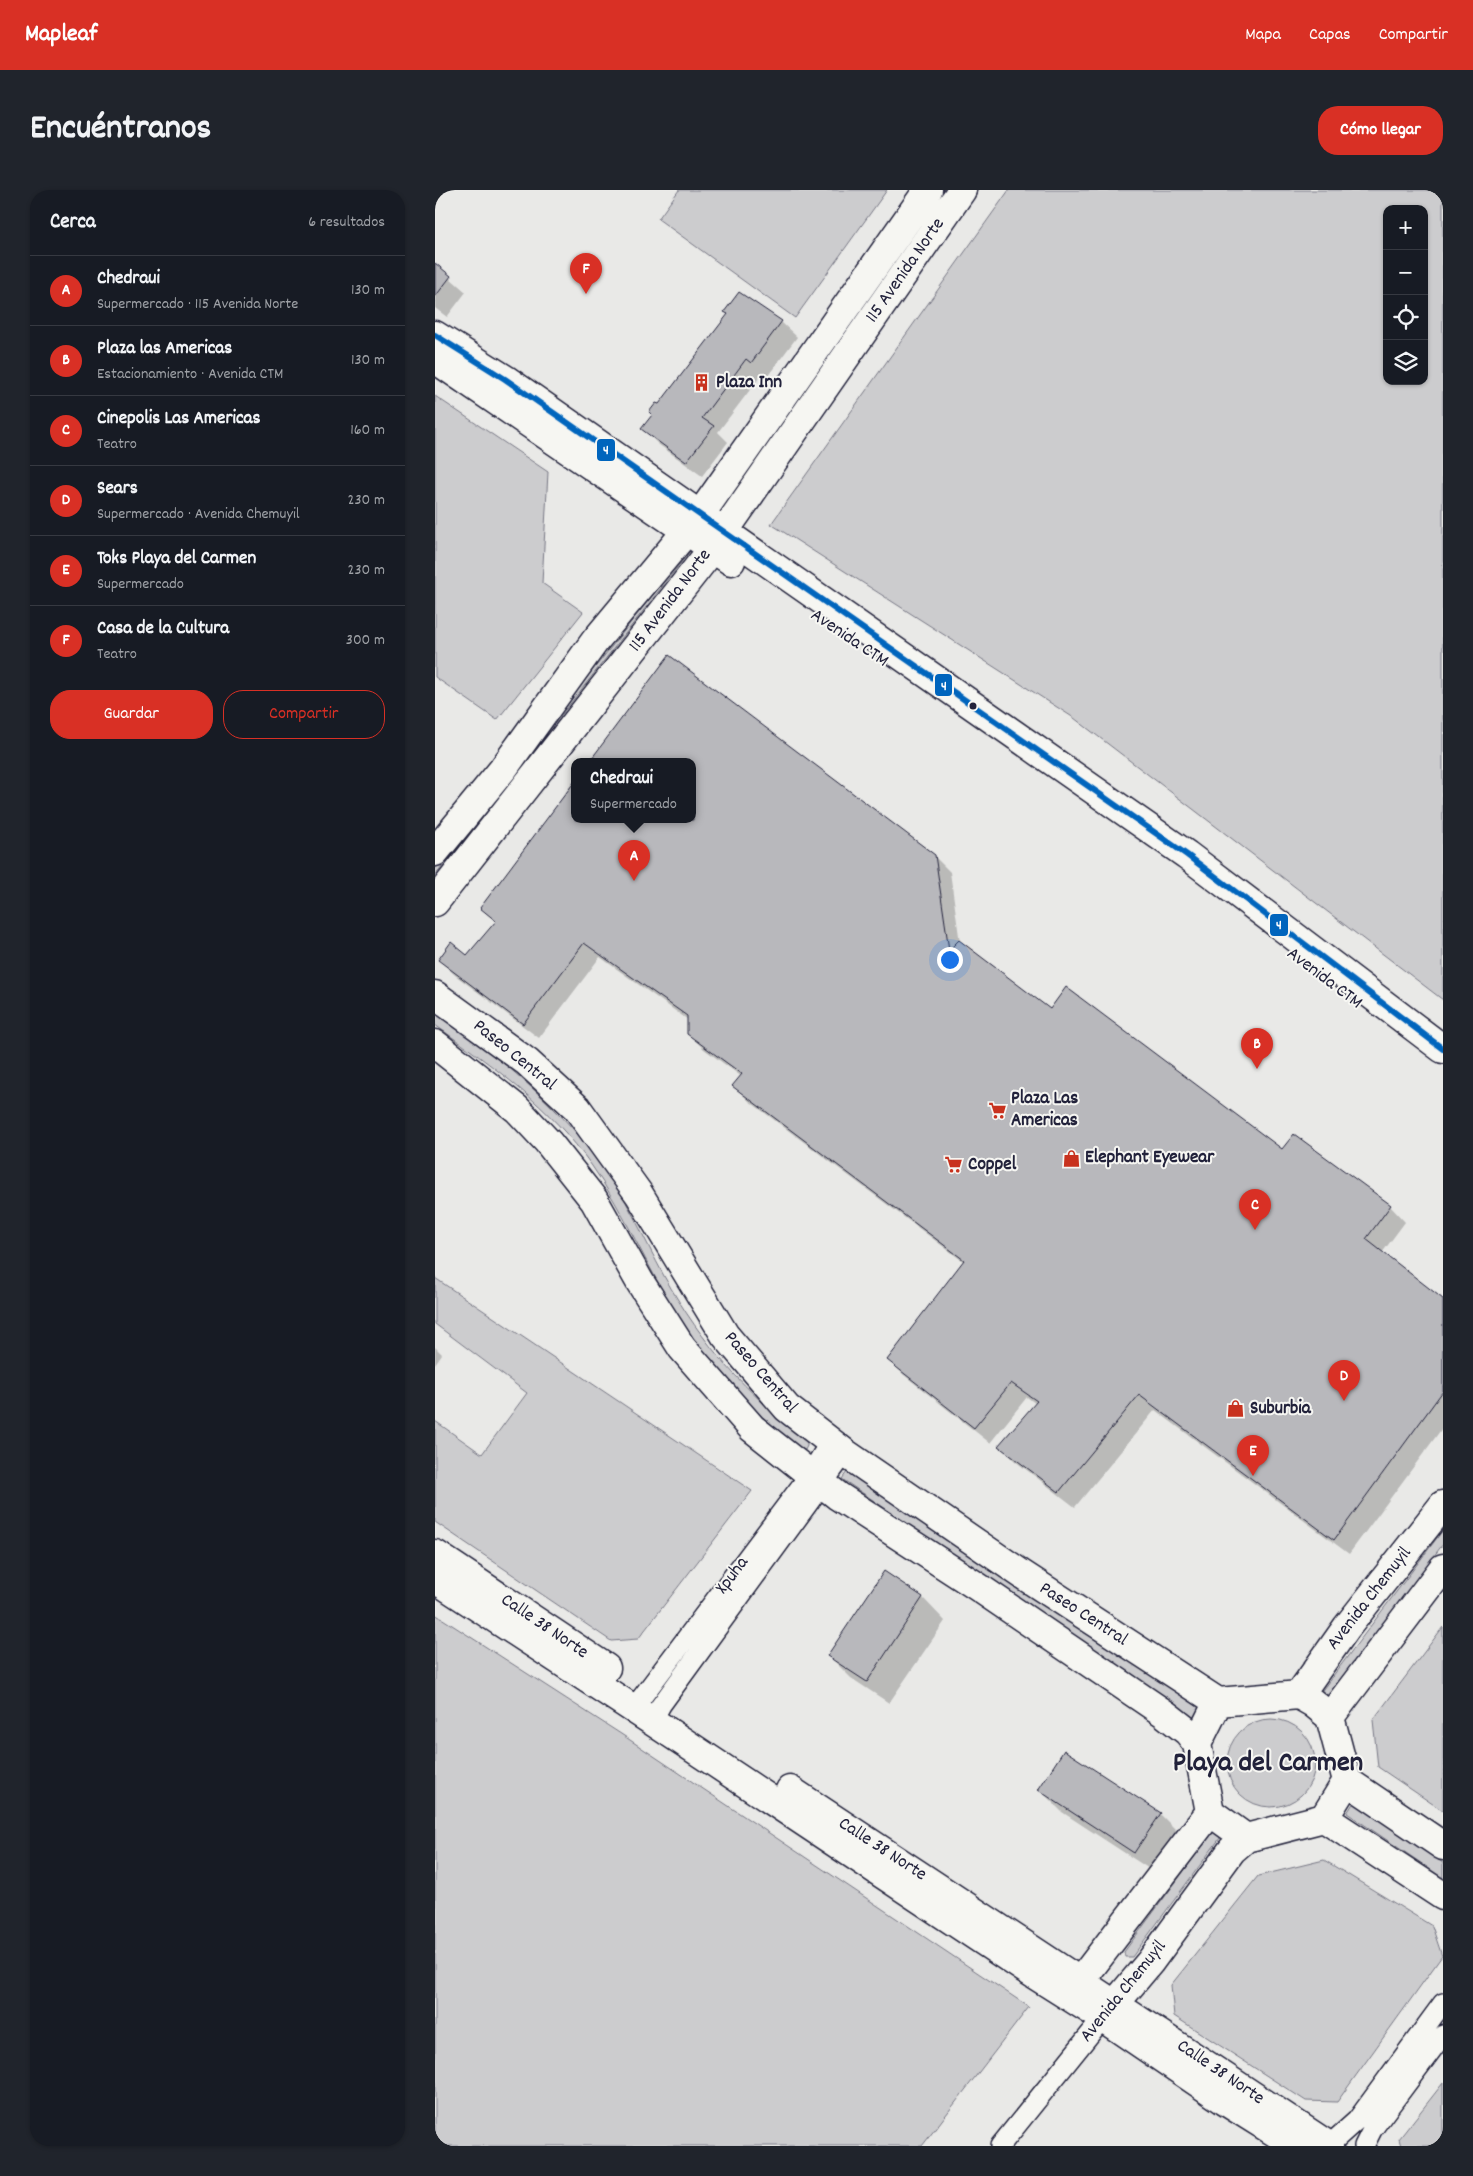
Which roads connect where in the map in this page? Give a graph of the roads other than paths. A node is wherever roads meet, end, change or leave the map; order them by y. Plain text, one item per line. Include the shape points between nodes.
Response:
1 (928, 190) edge
2 (962, 190) edge
3 (435, 335) edge
4 (435, 359) edge
5 (693, 523) junction
6 (717, 540) junction
7 (435, 852) edge
8 (435, 902) edge
9 (435, 995) edge
10 (435, 1044) edge
11 (1443, 1049) edge
12 (1443, 1070) edge
13 (838, 1448) junction
14 (816, 1479) junction
15 (1443, 1505) edge
16 (435, 1554) edge
17 (1443, 1568) edge
18 (435, 1579) edge
19 (1299, 1695) junction
20 (1217, 1702) junction
21 (647, 1707) junction
22 (1330, 1717) junction
23 (1197, 1744) junction
24 (1347, 1781) junction
25 (1210, 1812) junction
26 (1324, 1818) junction
27 (1245, 1838) junction
28 (1443, 1846) edge
29 (1443, 1896) edge
30 (1074, 1989) junction
31 (1443, 2003) edge
32 (1109, 2011) junction
33 (1443, 2035) edge
34 (1000, 2146) edge
35 (1297, 2146) edge
36 (1328, 2146) edge
37 (1364, 2146) edge

1 - 5 main road, 115 Avenida Norte
2 - 6 main road, 115 Avenida Norte
3 - 5 main road via 505,379
4 - 5 main road
5 - 6 main road, Avenida CTM
5 - 7 main road, 115 Avenida Norte via 595,641 503,769
6 - 8 main road, 115 Avenida Norte
6 - 11 main road, Avenida CTM via 1187,855
6 - 12 main road, Avenida CTM via 1171,862
9 - 13 main road, Paseo Central via 527,1062 577,1108 639,1194 725,1335 787,1408
10 - 14 main road, Paseo Central via 517,1109 548,1142 594,1200 682,1348 752,1428
13 - 14 street, Xpuha
13 - 20 main road, Paseo Central via 1023,1575
14 - 21 street, Xpuha
14 - 23 main road, Paseo Central via 1165,1714 1188,1732
15 - 19 main road, Avenida Chemuyil via 1347,1627
16 - 21 main road, Calle 38 Norte
17 - 22 main road, Avenida Chemuyil
18 - 21 main road, Calle 38 Norte
19 - 20 main road
19 - 22 main road
20 - 23 main road
21 - 30 main road, Calle 38 Norte
22 - 24 main road
23 - 25 main road
24 - 26 main road
24 - 28 main road
25 - 27 main road
25 - 30 main road
26 - 27 main road
26 - 29 main road
27 - 32 main road, Avenida Chemuyil via 1232,1850 1150,1962
30 - 32 main road, Calle 38 Norte
31 - 36 street via 1357,2120
32 - 34 street, Avenida Chemuyil
32 - 35 main road, Calle 38 Norte via 1225,2101
32 - 36 main road, Calle 38 Norte
33 - 37 street via 1372,2130

